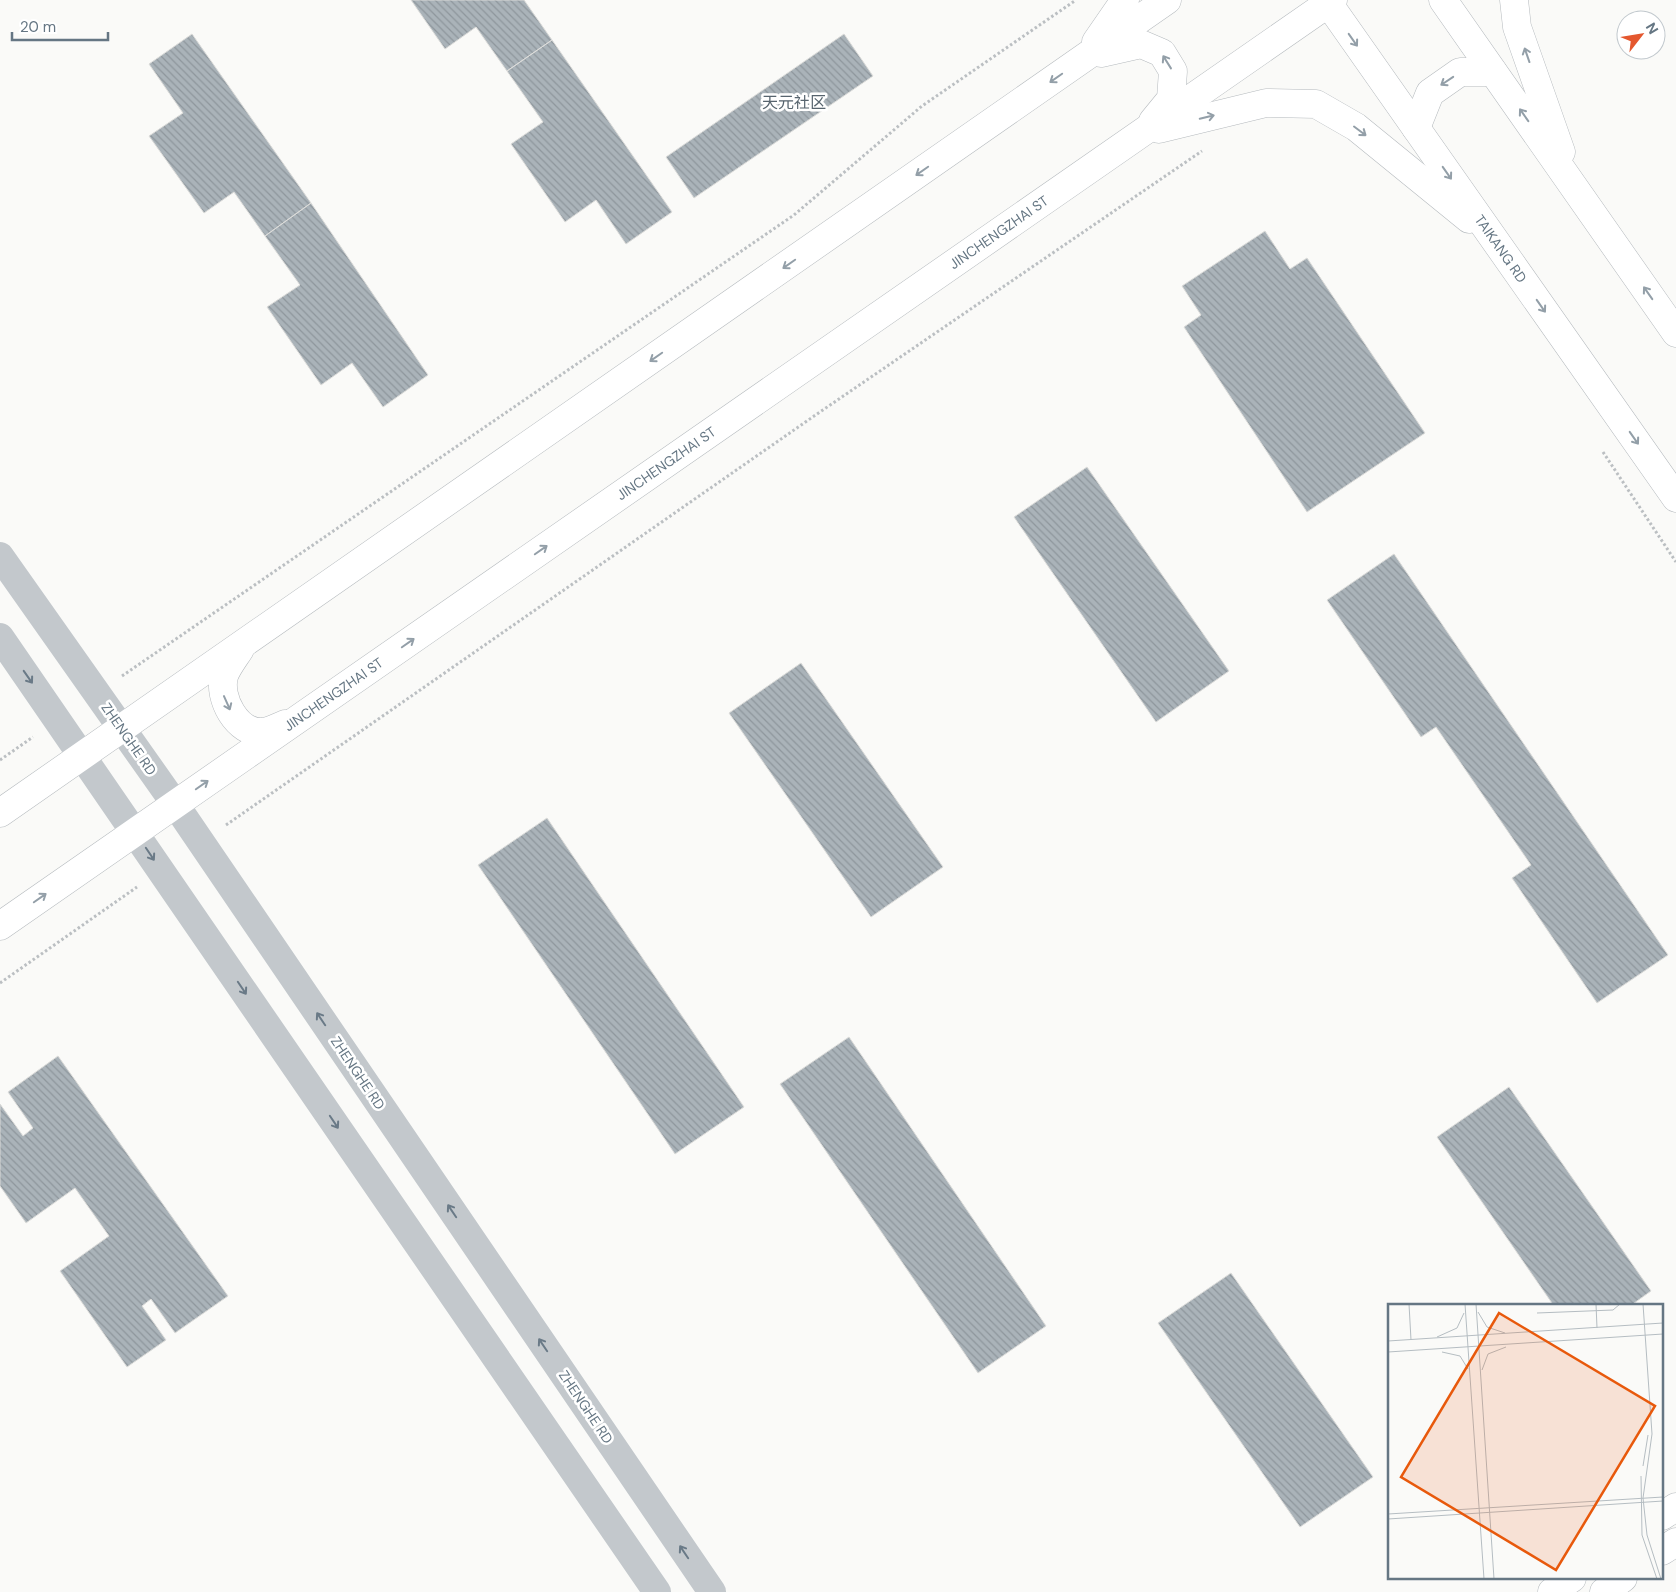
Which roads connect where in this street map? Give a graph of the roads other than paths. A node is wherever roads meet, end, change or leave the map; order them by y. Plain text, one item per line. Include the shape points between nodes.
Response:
1 (1125, 0) edge
2 (1167, 0) edge
3 (1443, 0) edge
4 (1514, 0) edge
5 (1329, 1) edge
6 (1087, 56) junction
7 (1493, 72) junction
8 (1416, 128) junction
9 (1143, 133) junction
10 (1572, 184) junction
11 (1494, 238) junction
12 (1676, 333) edge
13 (1676, 498) edge
14 (0, 556) edge
15 (0, 637) edge
16 (244, 644) junction
17 (294, 722) junction
18 (122, 729) junction
19 (82, 756) junction
20 (175, 804) junction
21 (0, 813) edge
22 (135, 832) junction
23 (0, 926) edge
24 (1676, 1507) edge
25 (1664, 1515) edge
26 (1676, 1542) edge
27 (1664, 1550) edge
28 (1569, 1580) edge
29 (1621, 1580) edge
30 (657, 1592) edge
31 (712, 1592) edge
32 (1552, 1592) edge
33 (1604, 1592) edge

1 - 6 main road
2 - 6 main road
3 - 7 main road
10 -> 4 main road via 1517,27
5 -> 8 main road, TAIKANG RD
5 - 9 main road, JINCHENGZHAI ST
9 -> 6 main road via 1171,99 1174,71 1162,54 1141,44
6 -> 16 main road
7 -> 8 main road via 1460,72 1430,93
10 -> 7 main road
8 -> 11 main road, TAIKANG RD
9 -> 11 main road via 1266,103 1316,104 1356,128
17 -> 9 main road, JINCHENGZHAI ST
12 -> 10 main road
11 -> 13 main road, TAIKANG RD
14 - 18 street, ZHENGHE RD
15 -> 19 street
16 -> 17 main road via 225,674 222,686 225,701 236,720 250,730 263,732
16 - 18 main road
20 -> 17 main road, JINCHENGZHAI ST
18 - 19 main road
18 - 20 street, ZHENGHE RD
19 - 21 main road
19 - 22 street
20 - 22 main road, JINCHENGZHAI ST
31 -> 20 street, ZHENGHE RD
23 -> 22 main road, JINCHENGZHAI ST
22 -> 30 street
24 - 25 main road
26 - 27 main road
28 - 32 main road
29 - 33 main road

